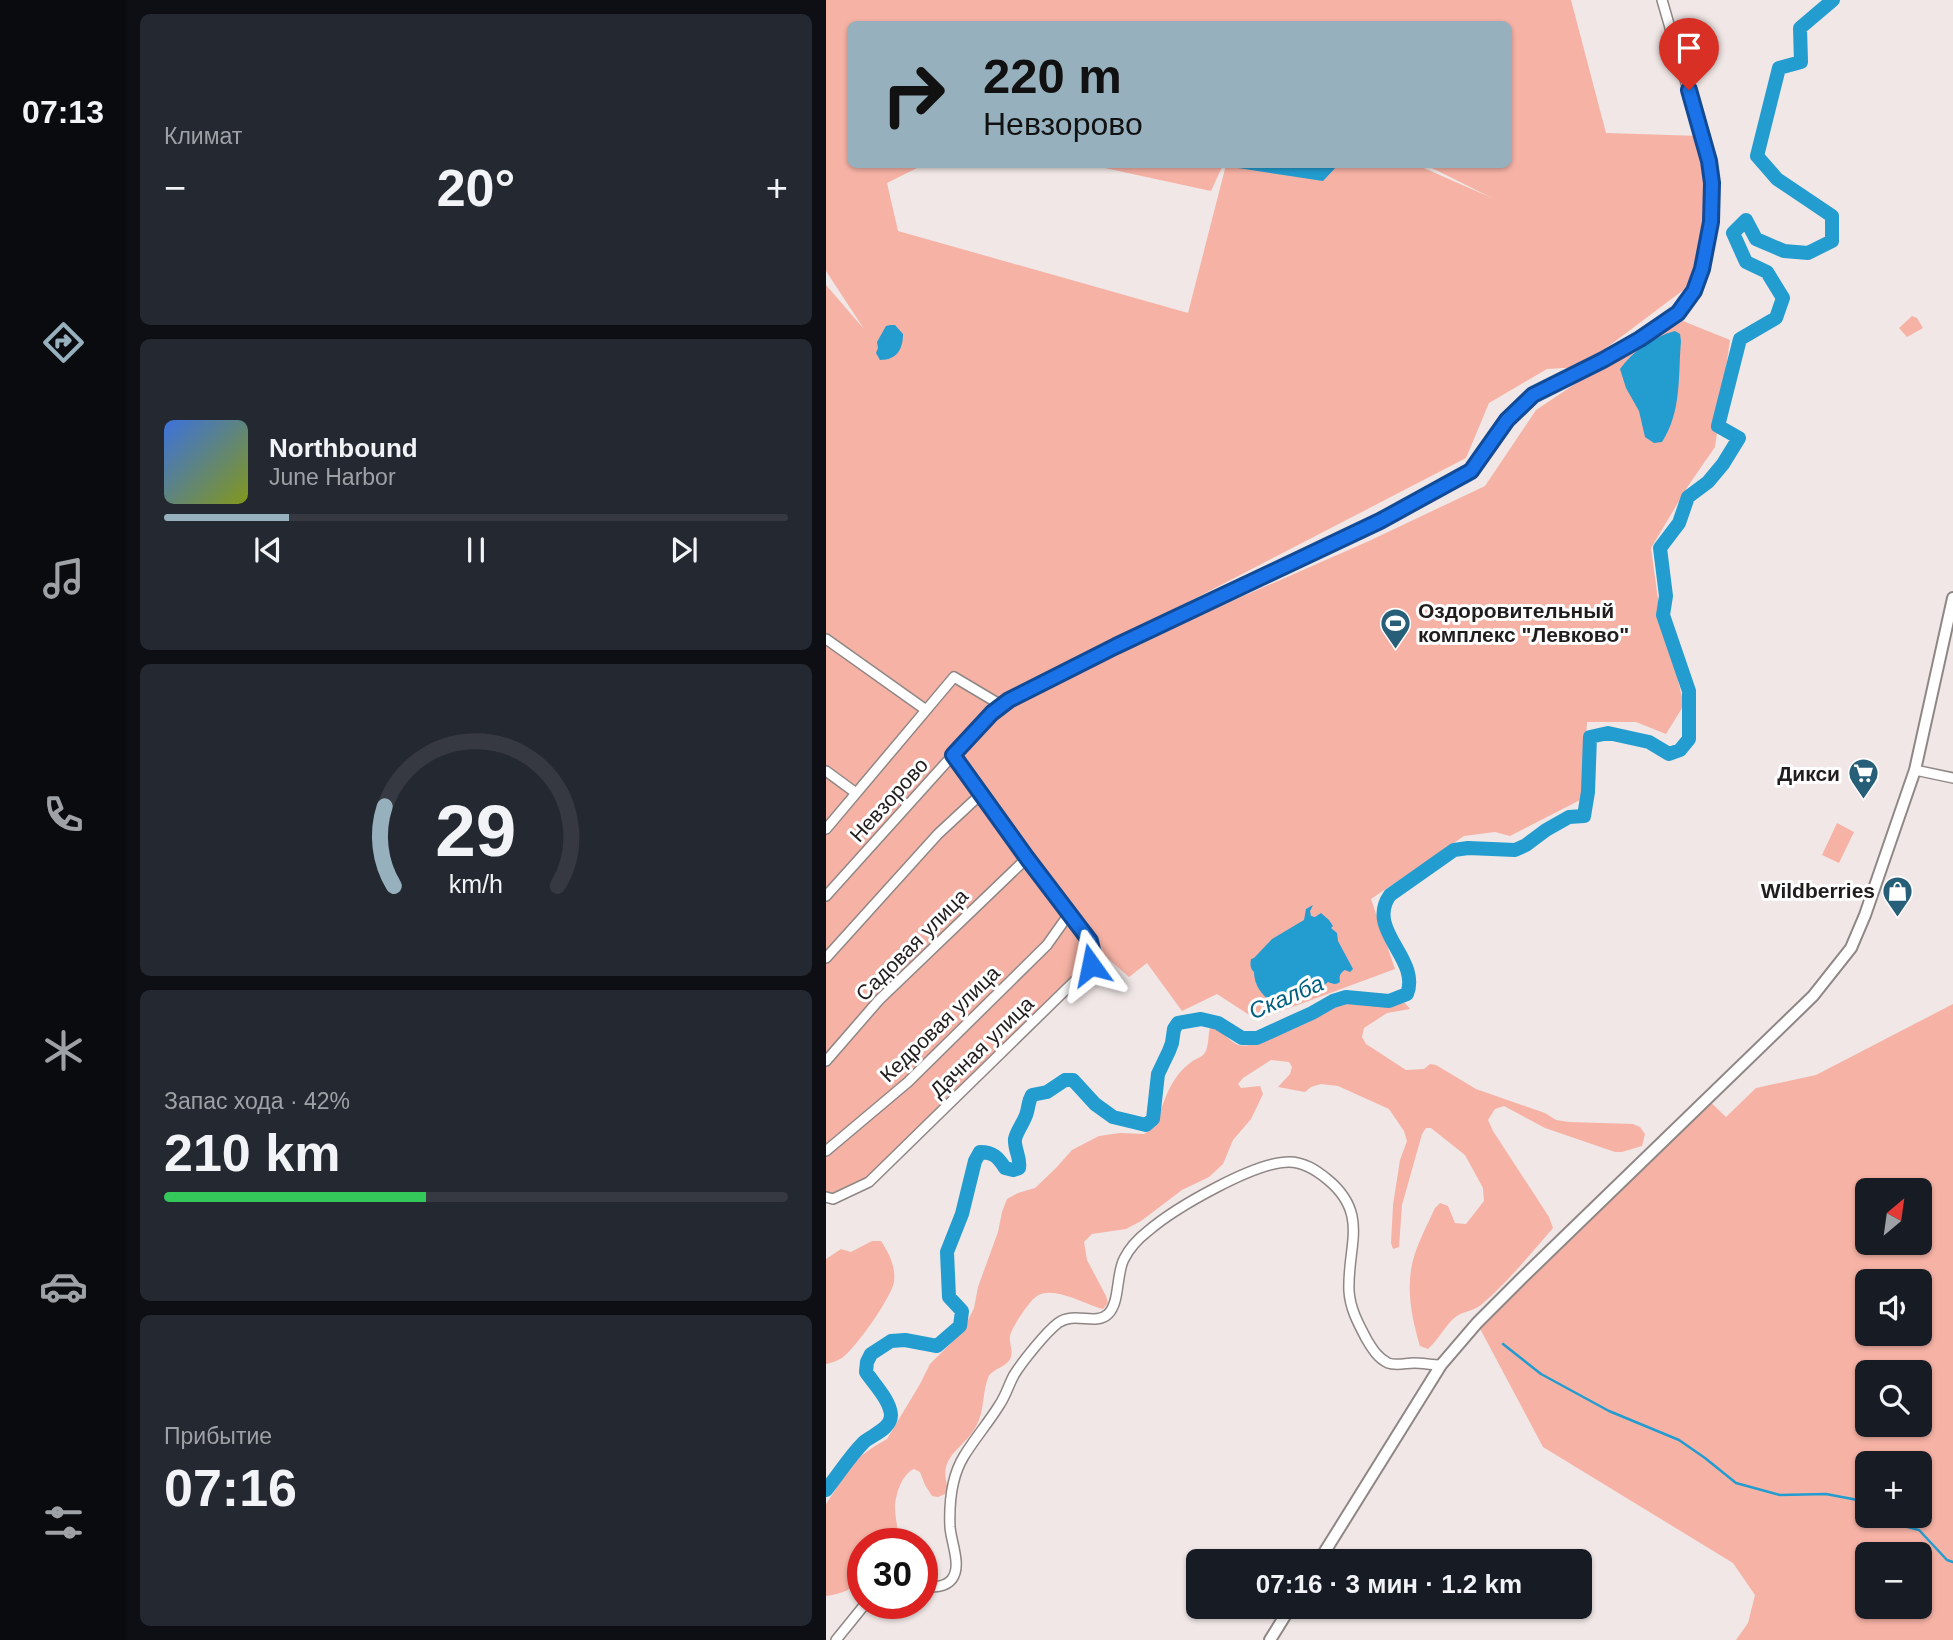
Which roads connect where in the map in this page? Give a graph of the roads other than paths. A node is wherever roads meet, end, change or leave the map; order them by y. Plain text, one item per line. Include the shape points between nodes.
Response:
1 (1662, 0) edge
2 (1953, 598) edge
3 (1949, 634) edge
4 (826, 639) edge
5 (1005, 703) junction
6 (926, 709) junction
7 (953, 755) junction
8 (1915, 770) junction
9 (826, 771) edge
10 (1953, 778) edge
11 (856, 793) junction
12 (980, 795) junction
13 (826, 830) edge
14 (1027, 858) junction
15 (826, 896) edge
16 (1069, 914) junction
17 (826, 958) edge
18 (826, 1061) edge
19 (826, 1151) edge
20 (826, 1197) edge
21 (1441, 1365) junction
22 (1326, 1549) edge
23 (938, 1585) edge
24 (853, 1619) edge
25 (1283, 1619) edge
26 (836, 1640) edge
27 (1270, 1640) edge

1 - 5 street, Невзорово via 1712,183 1711,222 1702,269 1694,291 1678,313 1603,360 1533,395 1507,420 1471,471 1380,521
2 - 3 street
3 - 8 street
4 - 6 street
5 - 6 street via 954,677
5 - 7 street, Невзорово
6 - 11 street
7 - 12 street, Дачная улица
7 - 15 street, Невзорово
8 - 10 street
8 - 21 street via 1866,915 1851,948 1830,976 1522,1278
9 - 11 street
11 - 13 street
12 - 14 street, Дачная улица
12 - 17 street via 938,834
14 - 16 street, Дачная улица
14 - 18 street, Садовая улица via 879,1000
16 - 19 street, Кедровая улица via 1047,945 908,1082
16 - 20 street, Дачная улица via 1090,941 1091,965 869,1182 833,1199
21 - 22 street
21 - 23 street via 1390,1364 1376,1355 1369,1343 1349,1292 1355,1228 1343,1194 1307,1165 1276,1163 1253,1170 1145,1233 1125,1256 1109,1313 1096,1319 1066,1318 1020,1365 955,1473 950,1530 955,1572 952,1580
24 - 26 street
25 - 27 street

